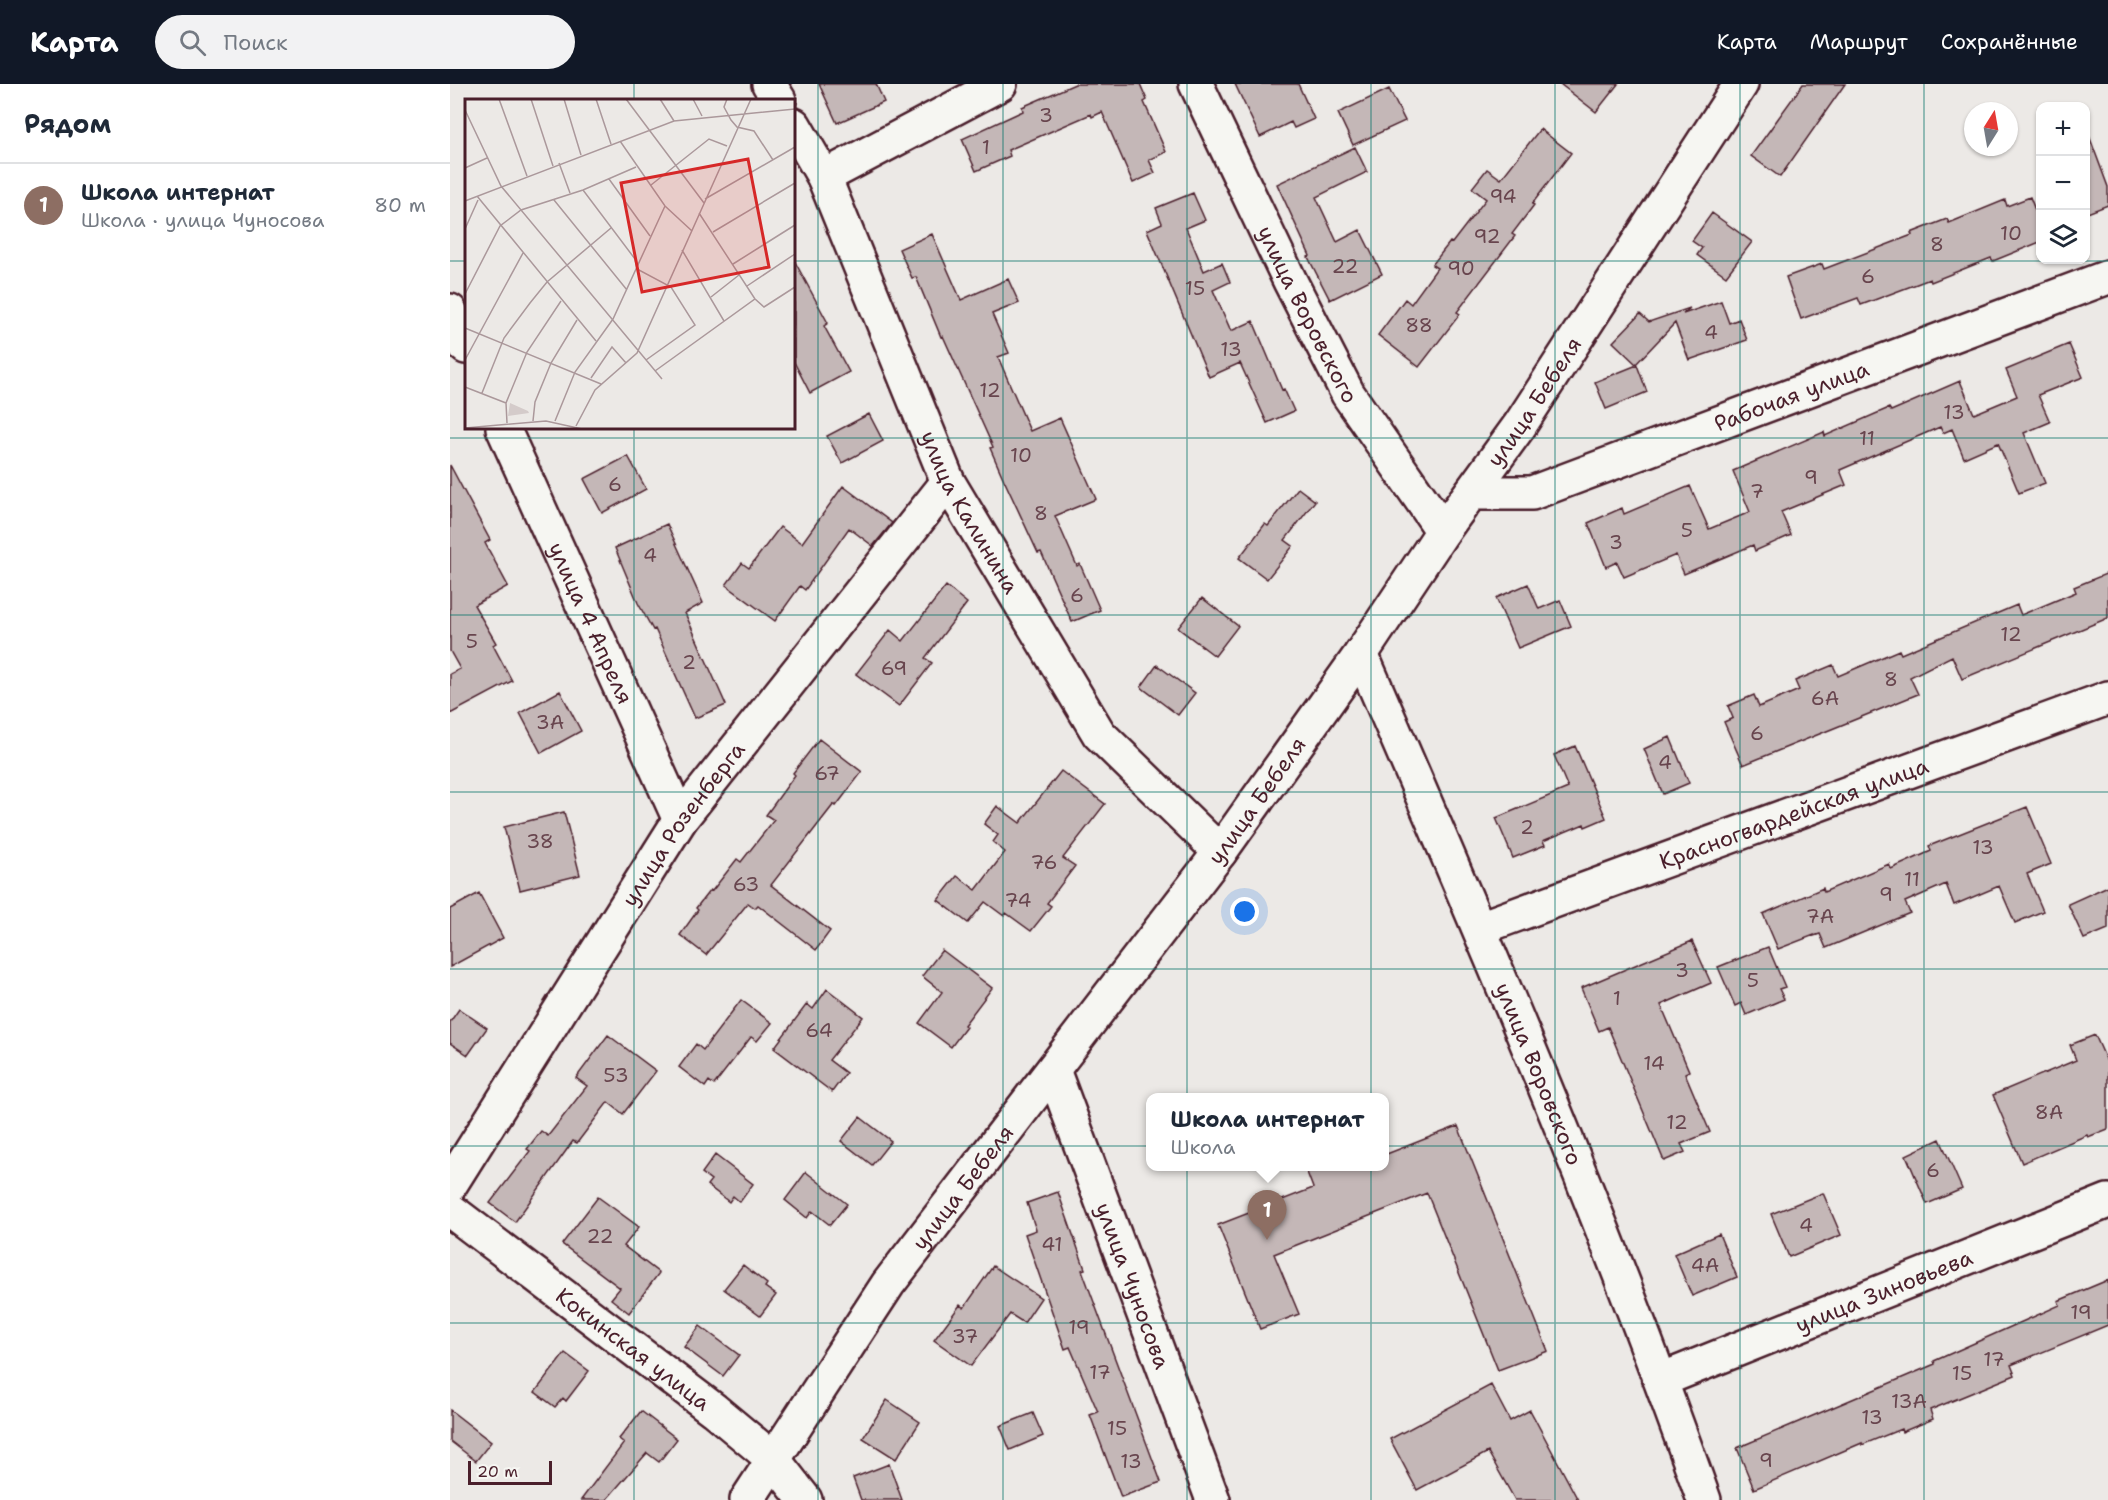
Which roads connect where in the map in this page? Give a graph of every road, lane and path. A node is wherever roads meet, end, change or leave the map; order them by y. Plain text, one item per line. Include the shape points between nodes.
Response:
1 (770, 84) edge
2 (1000, 84) edge
3 (1196, 84) edge
4 (1741, 84) edge
5 (778, 99) edge
6 (795, 127) edge
7 (824, 177) junction
8 (2108, 277) edge
9 (450, 310) edge
10 (465, 345) edge
11 (503, 429) edge
12 (948, 482) junction
13 (1471, 493) junction
14 (1443, 531) junction
15 (1361, 654) junction
16 (2108, 698) edge
17 (680, 820) junction
18 (1220, 852) junction
19 (1480, 928) junction
20 (1053, 1070) junction
21 (450, 1185) edge
22 (2108, 1202) edge
23 (450, 1210) edge
24 (1661, 1380) junction
25 (773, 1459) junction
26 (747, 1500) edge
27 (806, 1500) edge
28 (1213, 1500) edge
29 (1704, 1500) edge

1 - 5 street
2 - 7 street
3 - 14 street, улица Воровского via 1348,394
4 - 13 street, улица Бебеля via 1520,425
6 - 7 street, улица Калинина
7 - 12 street, улица Калинина
8 - 13 street, Рабочая улица via 1532,493
9 - 10 street
11 - 17 street, улица 4 Апреля
12 - 17 street, улица Розенберга
12 - 18 street, улица Калинина via 1099,734
13 - 14 street, улица Бебеля
14 - 15 street, улица Бебеля
15 - 18 street, улица Бебеля
15 - 19 street, улица Воровского
16 - 19 street, Красногвардейская улица
17 - 21 street, улица Розенберга
18 - 20 street, улица Бебеля
19 - 24 street, улица Воровского
20 - 25 street, улица Бебеля via 888,1284
20 - 28 street, улица Чуносова
22 - 24 street, улица Зиновьева
23 - 25 street, Кокинская улица
24 - 29 street, улица Воровского
25 - 26 street, улица Бебеля
25 - 27 street, Кокинская улица

